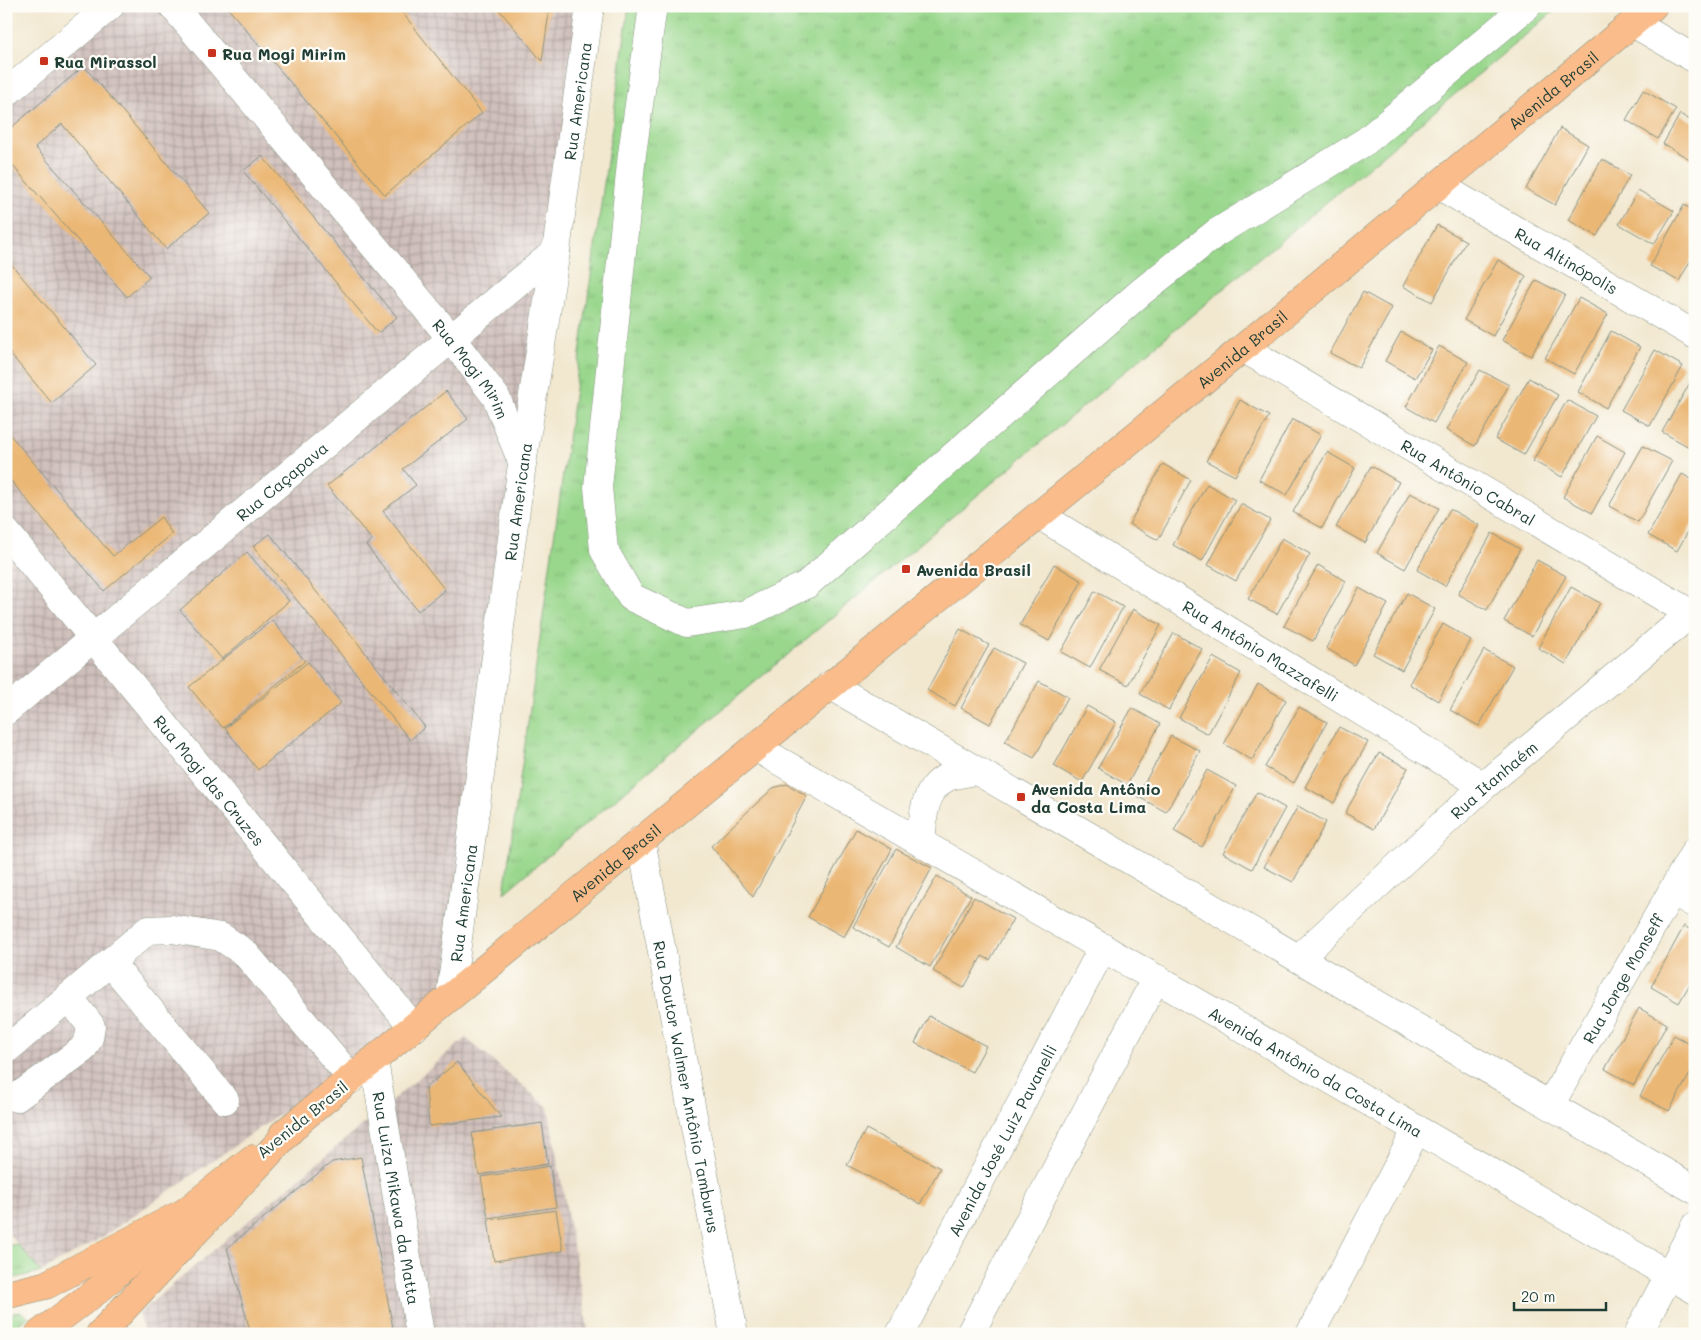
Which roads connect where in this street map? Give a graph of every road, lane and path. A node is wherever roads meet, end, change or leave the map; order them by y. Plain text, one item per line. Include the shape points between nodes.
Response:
1 (110, 6) edge
2 (173, 6) edge
3 (590, 6) edge
4 (653, 6) edge
5 (1527, 6) edge
6 (1643, 14) edge
7 (1695, 59) edge
8 (6, 92) edge
9 (1438, 185) junction
10 (556, 251) junction
11 (1695, 335) edge
12 (451, 338) junction
13 (1243, 348) junction
14 (522, 464) junction
15 (1039, 515) junction
16 (6, 532) edge
17 (1693, 613) edge
18 (94, 637) junction
19 (830, 686) junction
20 (6, 711) edge
21 (755, 747) junction
22 (974, 771) junction
23 (1484, 786) junction
24 (641, 840) junction
25 (922, 843) junction
26 (1695, 851) edge
27 (1684, 897) edge
28 (1103, 947) junction
29 (1299, 958) junction
30 (110, 962) junction
31 (1156, 978) junction
32 (450, 996) junction
33 (68, 997) junction
34 (414, 1028) junction
35 (6, 1050) edge
36 (374, 1062) junction
37 (352, 1079) junction
38 (16, 1098) dead end
39 (225, 1100) dead end
40 (1550, 1105) junction
41 (301, 1119) junction
42 (1417, 1129) junction
43 (1695, 1190) edge
44 (185, 1212) junction
45 (1695, 1226) edge
46 (1668, 1274) junction
47 (1695, 1290) edge
48 (6, 1295) edge
49 (103, 1333) edge
50 (39, 1334) edge
51 (420, 1334) edge
52 (734, 1334) edge
53 (900, 1334) edge
54 (970, 1334) edge
55 (1310, 1334) edge
56 (1638, 1334) edge

1 - 8 street
2 - 12 street, Rua Mogi Mirim
3 - 10 street, Rua Americana
4 - 5 street via 631,164 598,487 604,550 631,597 687,623 746,614 806,585 1141,292 1216,234 1366,141
6 - 7 street
6 - 9 main road, Avenida Brasil
9 - 11 street, Rua Altinópolis
9 - 13 main road, Avenida Brasil
10 - 12 street, Rua Caçapava
10 - 14 street, Rua Americana
12 - 14 street, Rua Mogi Mirim via 496,397
12 - 18 street, Rua Caçapava
13 - 15 main road, Avenida Brasil
13 - 17 street, Rua Antônio Cabral
14 - 32 street, Rua Americana
15 - 19 main road, Avenida Brasil
15 - 23 street, Rua Antônio Mazzafelli
16 - 18 street, Rua Mogi das Cruzes
17 - 23 street, Rua Itanhaém
18 - 20 street, Rua Caçapava
18 - 34 street, Rua Mogi das Cruzes
19 - 21 main road, Avenida Brasil
19 - 22 street
21 - 24 main road, Avenida Brasil
21 - 25 street, Avenida Antônio da Costa Lima
22 - 25 street via 947,778 930,794 922,817
22 - 29 street
23 - 29 street, Rua Itanhaém
24 - 32 main road, Avenida Brasil
24 - 52 street, Rua Doutor Walmer Antônio Tamburus
25 - 28 street, Avenida Antônio da Costa Lima
26 - 27 street, Rua Jorge Monseff
27 - 40 street, Rua Jorge Monseff
28 - 31 street, Avenida Antônio da Costa Lima
28 - 53 street, Avenida José Luiz Pavanelli
29 - 40 street
30 - 33 street
30 - 37 street via 148,930 172,929 221,937 245,953
30 - 39 street
31 - 42 street, Avenida Antônio da Costa Lima
31 - 54 street
32 - 34 main road, Avenida Brasil
33 - 35 street
33 - 38 street via 91,1026 89,1038 83,1049
34 - 36 main road, Avenida Brasil
36 - 37 main road, Avenida Brasil
36 - 51 street, Rua Luiza Mikawa da Matta
37 - 41 main road, Avenida Brasil
40 - 43 street
41 - 44 main road, Avenida Brasil
41 - 49 main road
42 - 46 street, Avenida Antônio da Costa Lima
42 - 55 street
44 - 48 main road via 46,1285
44 - 50 main road, Avenida Brasil via 98,1290
45 - 46 street
46 - 47 street, Avenida Antônio da Costa Lima
46 - 56 street

